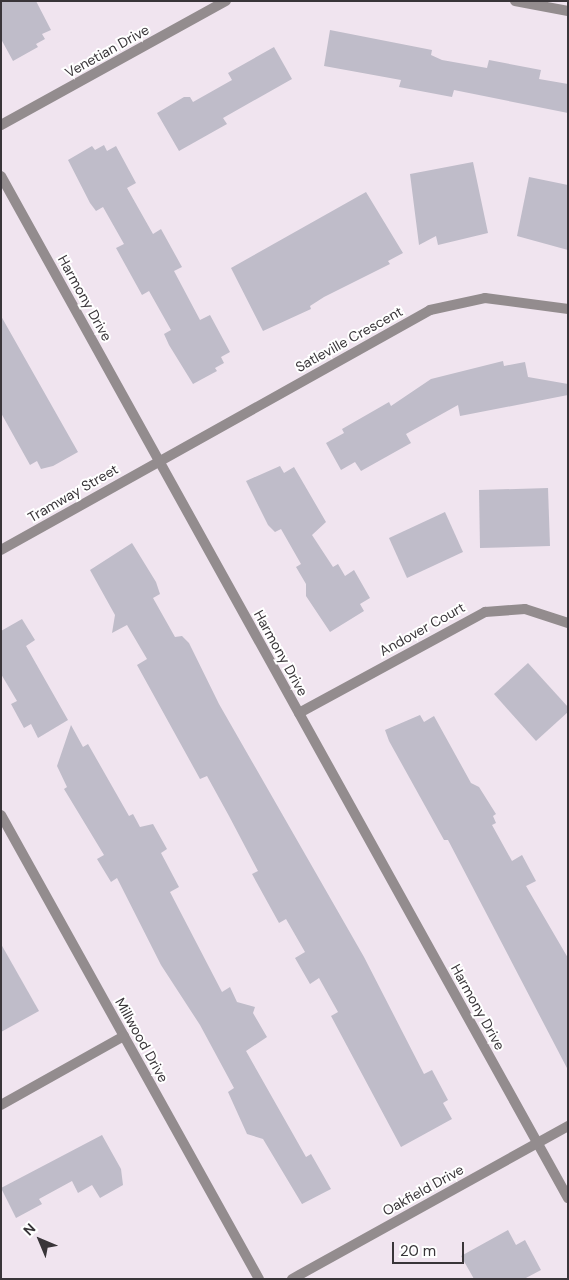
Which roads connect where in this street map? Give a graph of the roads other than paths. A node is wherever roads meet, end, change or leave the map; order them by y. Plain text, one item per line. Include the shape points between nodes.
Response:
1 (226, 1) edge
2 (515, 1) edge
3 (568, 11) edge
4 (1, 126) edge
5 (1, 176) edge
6 (568, 309) edge
7 (159, 460) junction
8 (1, 550) edge
9 (568, 623) edge
10 (299, 713) junction
11 (1, 815) edge
12 (124, 1036) junction
13 (1, 1105) edge
14 (568, 1126) edge
15 (537, 1143) junction
16 (568, 1198) edge
17 (259, 1279) edge
18 (292, 1279) edge

1 - 4 street, Venetian Drive
2 - 3 street
5 - 7 street, Harmony Drive
6 - 7 street, Satleville Crescent via 485,298 430,310
7 - 8 street, Tramway Street
7 - 10 street, Harmony Drive
9 - 10 street, Andover Court via 525,609 485,612
10 - 15 street, Harmony Drive
11 - 12 street, Millwood Drive
12 - 13 street
12 - 17 street, Millwood Drive
14 - 15 street, Oakfield Drive
15 - 16 street, Harmony Drive
15 - 18 street, Oakfield Drive

